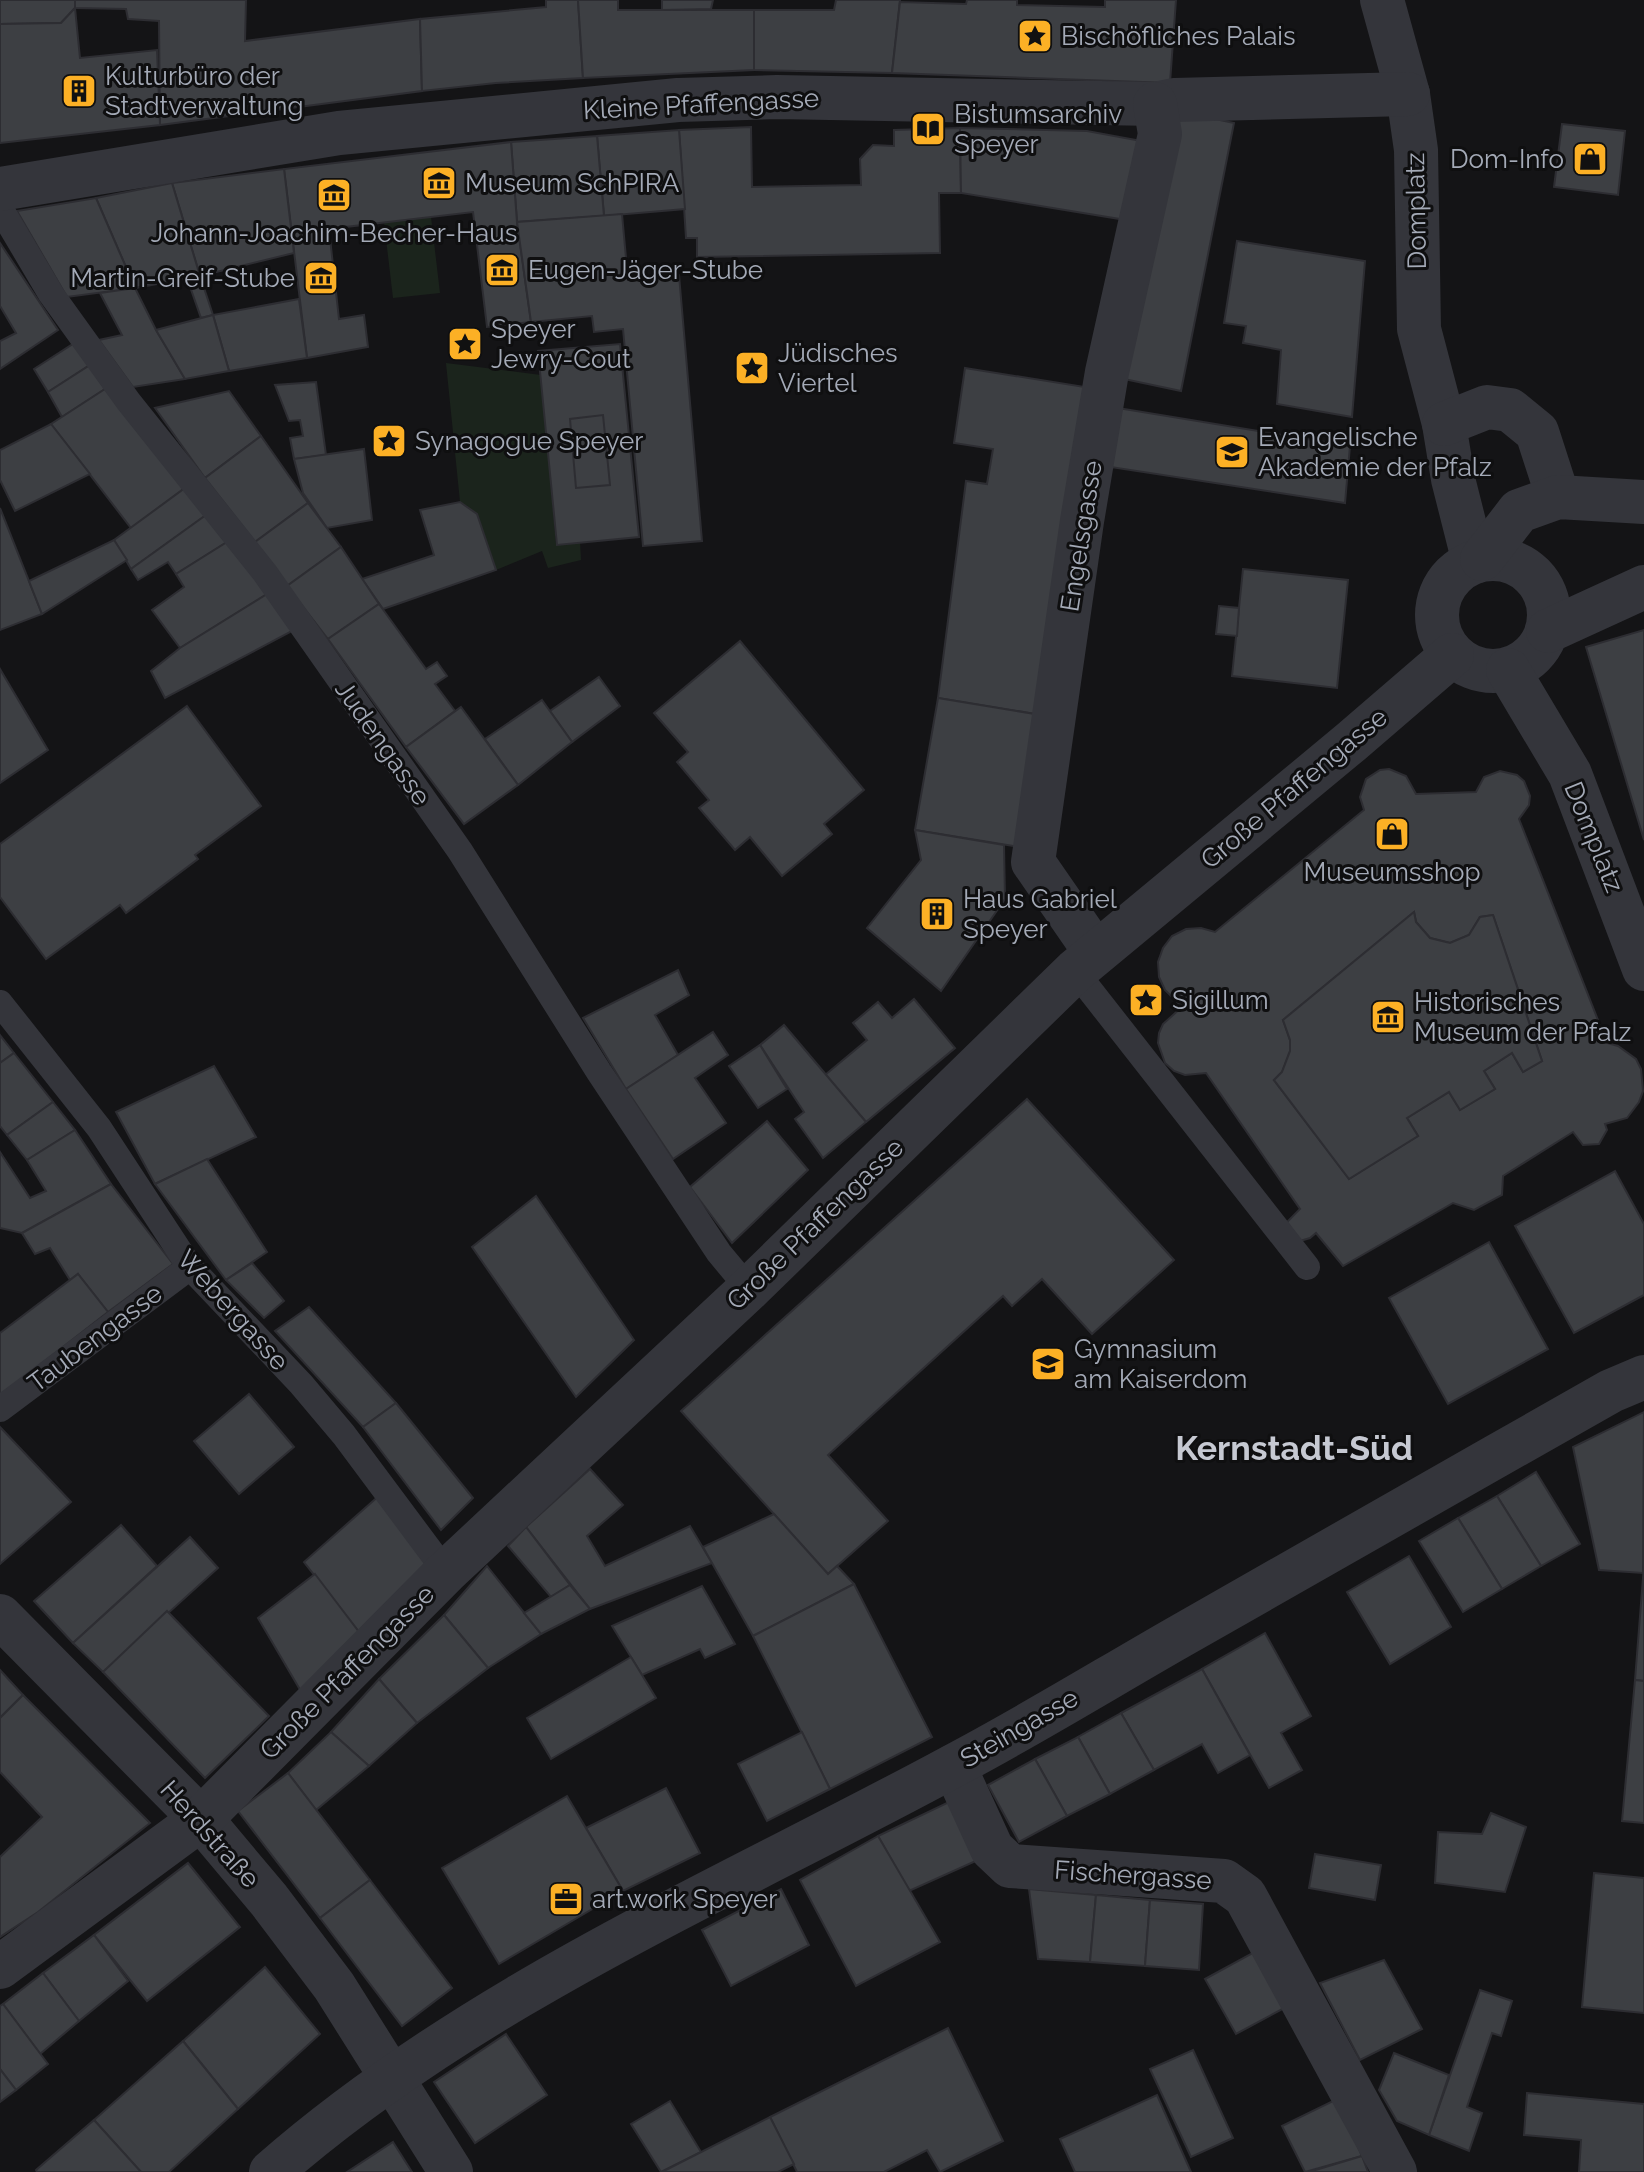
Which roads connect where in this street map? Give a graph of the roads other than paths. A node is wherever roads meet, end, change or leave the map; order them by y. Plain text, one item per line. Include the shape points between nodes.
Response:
1 (1382, 0) edge
2 (1408, 94) junction
3 (1155, 104) junction
4 (0, 189) edge
5 (0, 208) edge
6 (1444, 424) junction
7 (1644, 502) edge
8 (1539, 504) junction
9 (1478, 560) junction
10 (1644, 587) edge
11 (1548, 631) junction
12 (1452, 655) junction
13 (1508, 670) junction
14 (1085, 962) junction
15 (1644, 969) edge
16 (0, 1003) edge
17 (190, 1267) junction
18 (1307, 1267) dead end
19 (749, 1289) junction
20 (1644, 1377) edge
21 (0, 1409) edge
22 (446, 1572) junction
23 (0, 1616) edge
24 (954, 1766) junction
25 (201, 1819) junction
26 (0, 1967) edge
27 (392, 2076) junction
28 (271, 2172) edge
29 (451, 2172) edge
30 (1395, 2172) edge

1 - 2 street, Domplatz
2 - 3 street, Kleine Pfaffengasse
2 - 6 street, Domplatz via 1416,150 1419,329
3 - 4 street, Kleine Pfaffengasse via 678,100 339,133
3 - 14 street, Engelsgasse via 1160,134 1107,372 1033,862
5 - 19 lane, Judengasse via 51,294 128,401 265,573 460,851 599,1072 719,1253
6 - 8 street via 1487,407 1510,410 1537,432
6 - 9 street, Domplatz via 1453,479
7 - 8 street
8 - 9 street
9 - 11 street via 1499,558 1537,579 1550,613
9 - 12 street via 1456,572 1437,605 1436,623
10 - 11 street
11 - 13 street via 1526,662
12 - 13 street via 1469,667
12 - 14 street, Große Pfaffengasse
13 - 15 street, Domplatz via 1570,774
14 - 18 lane
14 - 19 street, Große Pfaffengasse
16 - 17 lane, Webergasse via 99,1128
17 - 21 lane, Taubengasse
17 - 22 lane, Webergasse via 344,1435
19 - 22 street, Große Pfaffengasse
20 - 24 street, Steingasse via 1597,1398
22 - 25 street, Große Pfaffengasse
23 - 25 street, Herdstraße
24 - 27 street, Steingasse via 665,1914 475,2021
24 - 30 street, Fischergasse via 992,1849 1010,1866 1224,1881 1245,1896
25 - 26 street, Große Pfaffengasse
25 - 27 street, Herdstraße via 334,1986
27 - 28 street, Steingasse
27 - 29 street, Herdstraße

